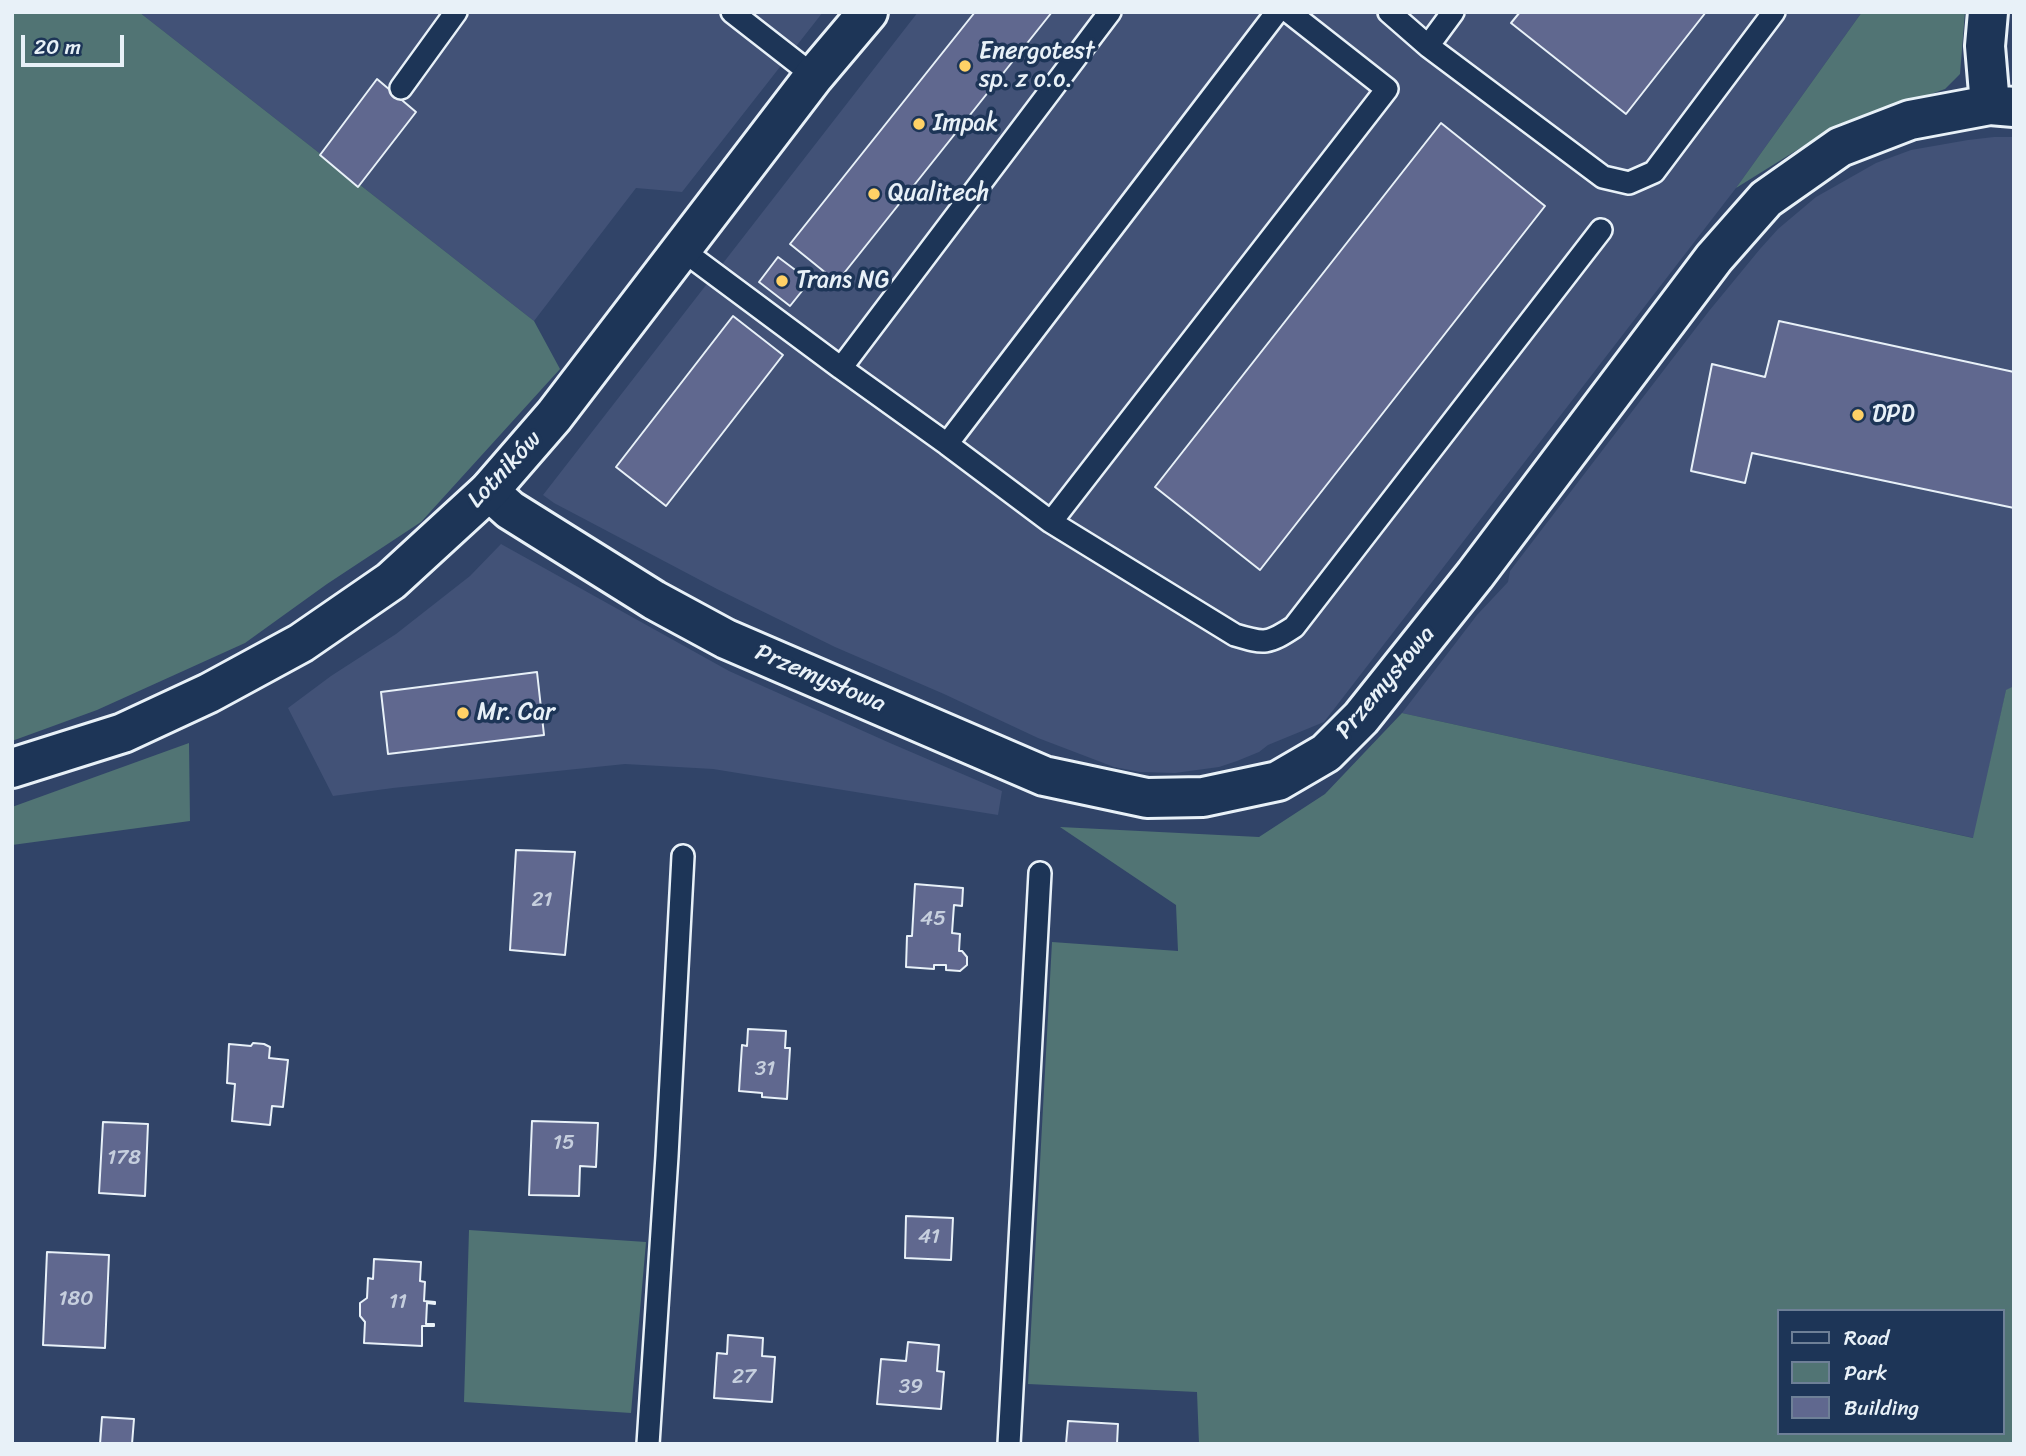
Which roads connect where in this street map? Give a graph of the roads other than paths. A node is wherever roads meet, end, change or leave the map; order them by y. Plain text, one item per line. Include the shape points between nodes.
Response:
1 (456, 12) edge
2 (732, 12) edge
3 (868, 12) edge
4 (1110, 12) edge
5 (1277, 12) edge
6 (1289, 12) edge
7 (1389, 12) edge
8 (1453, 12) edge
9 (1774, 12) edge
10 (1988, 12) edge
11 (1428, 46) junction
12 (814, 76) junction
13 (401, 88) dead end
14 (2002, 106) edge
15 (1601, 230) dead end
16 (681, 249) junction
17 (841, 368) junction
18 (947, 444) junction
19 (489, 491) junction
20 (1051, 522) junction
21 (12, 768) edge
22 (684, 856) dead end
23 (1041, 873) dead end
24 (648, 1444) edge
25 (1009, 1444) edge

1 - 13 lane
2 - 12 lane
3 - 12 street, Lotników
4 - 17 lane
5 - 18 lane
6 - 20 lane via 1387,89
7 - 11 lane
8 - 11 lane
9 - 11 lane via 1654,172 1629,183 1602,177
10 - 14 street via 1985,46
12 - 16 street, Lotników
14 - 19 street, Przemysłowa via 1910,120 1840,147 1766,199 1714,258 1361,718 1326,753 1278,780 1203,797 1147,798 1044,776 726,639 654,600 510,510
15 - 20 lane via 1294,627 1275,640 1256,642 1235,635
16 - 17 lane
16 - 19 street, Lotników via 554,416
17 - 18 lane
18 - 20 lane
19 - 21 street, Lotników via 391,581 301,643 122,733
22 - 24 lane
23 - 25 lane

